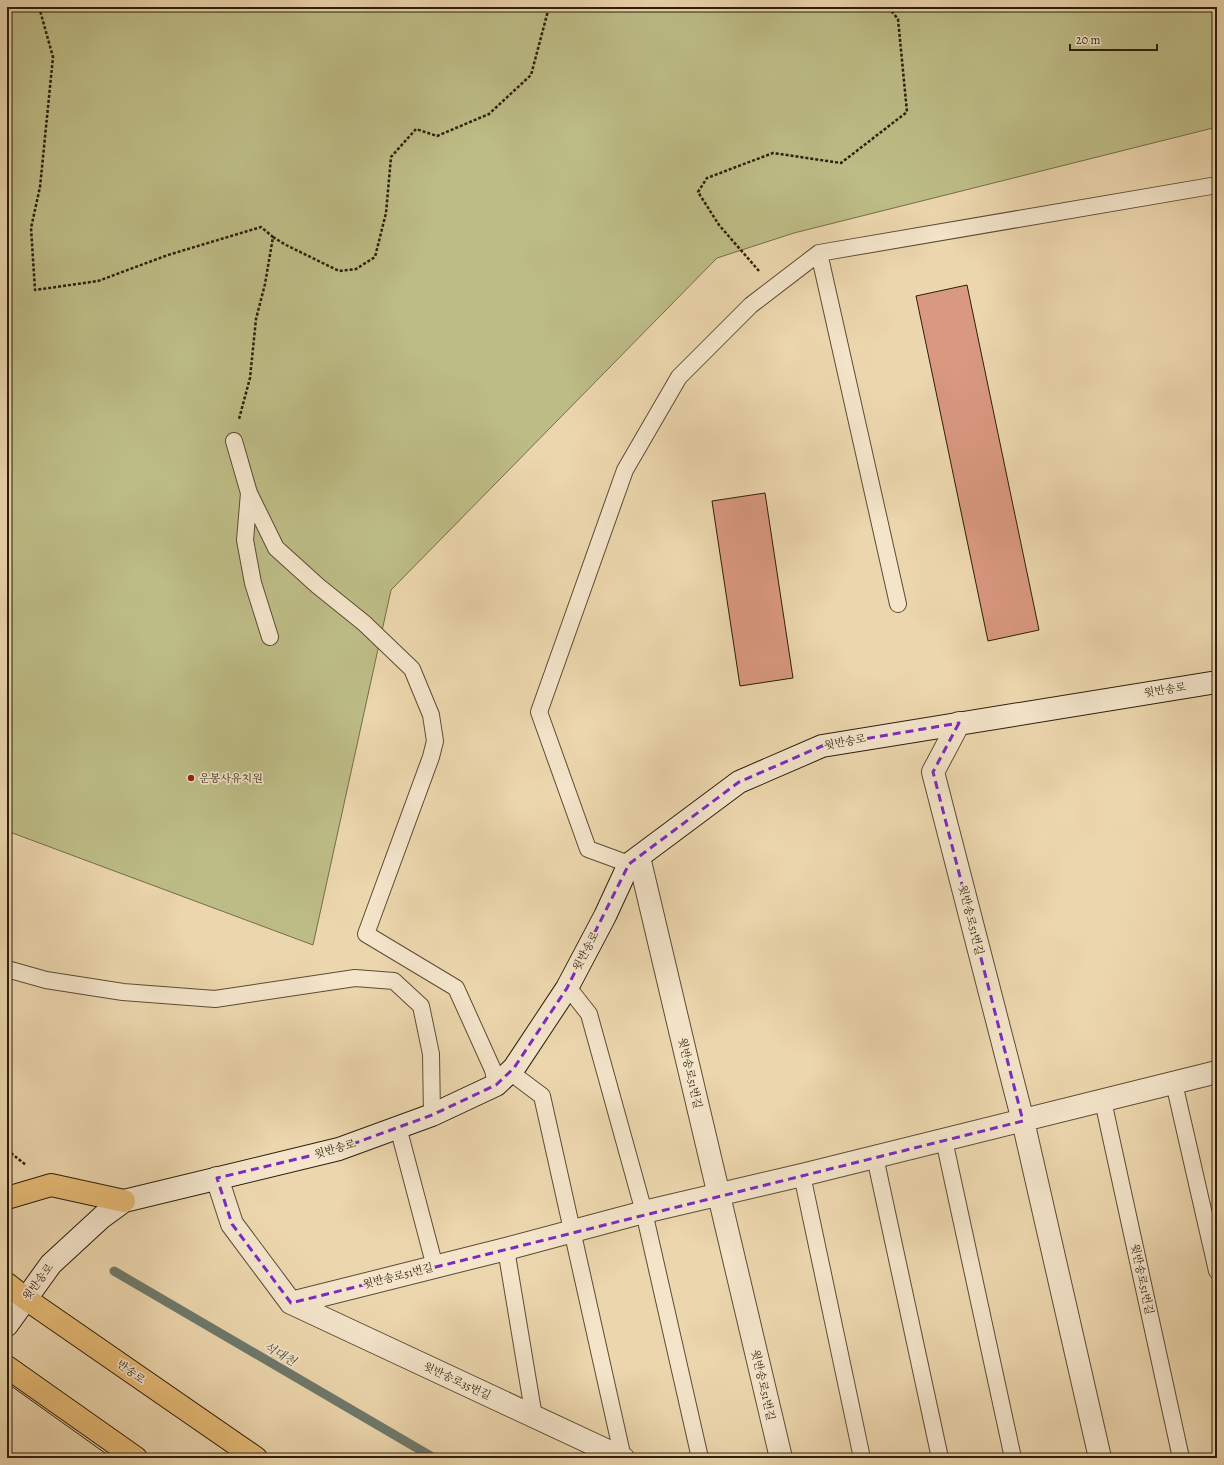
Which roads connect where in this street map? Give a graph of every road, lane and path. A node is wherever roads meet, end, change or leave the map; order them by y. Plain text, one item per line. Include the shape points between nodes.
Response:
1 (40, 7) edge
2 (549, 7) edge
3 (888, 7) edge
4 (1217, 185) edge
5 (273, 236) junction
6 (819, 253) junction
7 (751, 305) junction
8 (234, 441) joint
9 (249, 493) junction
10 (898, 604) dead end
11 (270, 637) dead end
12 (1217, 682) edge
13 (959, 723) junction
14 (634, 860) junction
15 (7, 969) edge
16 (567, 986) junction
17 (1217, 1072) edge
18 (503, 1078) junction
19 (1174, 1083) junction
20 (1102, 1101) junction
21 (432, 1115) junction
22 (1023, 1121) junction
23 (398, 1127) junction
24 (944, 1140) junction
25 (875, 1157) junction
26 (802, 1175) junction
27 (217, 1178) junction
28 (718, 1195) junction
29 (7, 1198) edge
30 (124, 1201) junction
31 (644, 1212) junction
32 (571, 1231) junction
33 (506, 1249) junction
34 (435, 1267) junction
35 (1217, 1271) edge
36 (7, 1284) edge
37 (26, 1299) junction
38 (291, 1303) junction
39 (7, 1325) edge
40 (7, 1367) edge
41 (534, 1417) junction
42 (136, 1458) edge
43 (256, 1458) edge
44 (623, 1458) edge
45 (700, 1458) edge
46 (781, 1458) edge
47 (862, 1458) edge
48 (940, 1458) edge
49 (1013, 1458) edge
50 (1100, 1458) edge
51 (1180, 1458) edge

1 - 5 path via 53,57 40,187 31,228 35,290 98,281 168,255 261,227
2 - 5 path via 530,75 495,109 489,114 437,136 416,129 391,157 386,213 375,258 356,269 339,271
3 - 7 path via 898,19 907,112 841,163 773,154 707,178 698,192 719,225 764,278
4 - 6 lane
5 - 8 path via 256,319 250,378
6 - 7 lane
6 - 10 lane
7 - 14 lane via 679,377 625,470 539,712 588,849
8 - 9 lane
9 - 11 lane via 245,540 253,583
9 - 18 lane via 276,548 364,623 412,669 431,715 435,741 366,934 456,988 493,1070
12 - 13 street, 윗반송로
13 - 14 street, 윗반송로 via 822,746 739,782
13 - 22 street, 윗반송로51번길 via 933,772
14 - 16 street, 윗반송로
14 - 28 street, 윗반송로51번길
15 - 21 lane via 46,980 123,992 215,999 355,978 394,980 421,1006 431,1054
16 - 18 street, 윗반송로 via 514,1068
16 - 31 lane via 589,1014
17 - 19 street, 윗반송로51번길
18 - 21 street, 윗반송로
18 - 32 lane via 542,1096
19 - 20 street, 윗반송로51번길
19 - 35 lane
20 - 22 street, 윗반송로51번길
20 - 51 lane, 윗반송로51번길
21 - 23 street, 윗반송로
22 - 24 street, 윗반송로51번길
22 - 50 street, 윗반송로51번길
23 - 27 street, 윗반송로 via 339,1149
23 - 34 lane
24 - 25 street, 윗반송로51번길
24 - 49 lane
25 - 26 street, 윗반송로51번길
25 - 48 lane
26 - 28 street, 윗반송로51번길
26 - 47 lane
27 - 30 street, 윗반송로
27 - 38 street via 232,1224
28 - 31 street, 윗반송로51번길
28 - 46 street, 윗반송로51번길
29 - 30 main road via 51,1185
30 - 37 street, 윗반송로 via 102,1217 51,1264
31 - 32 street, 윗반송로51번길
31 - 45 lane
32 - 33 street, 윗반송로51번길
32 - 44 lane
33 - 34 street, 윗반송로51번길
33 - 41 lane
34 - 38 street, 윗반송로51번길
36 - 37 main road, 반송로
37 - 39 street, 윗반송로
37 - 43 main road, 반송로
38 - 41 street, 윗반송로35번길
40 - 42 main road
41 - 44 street, 윗반송로35번길

